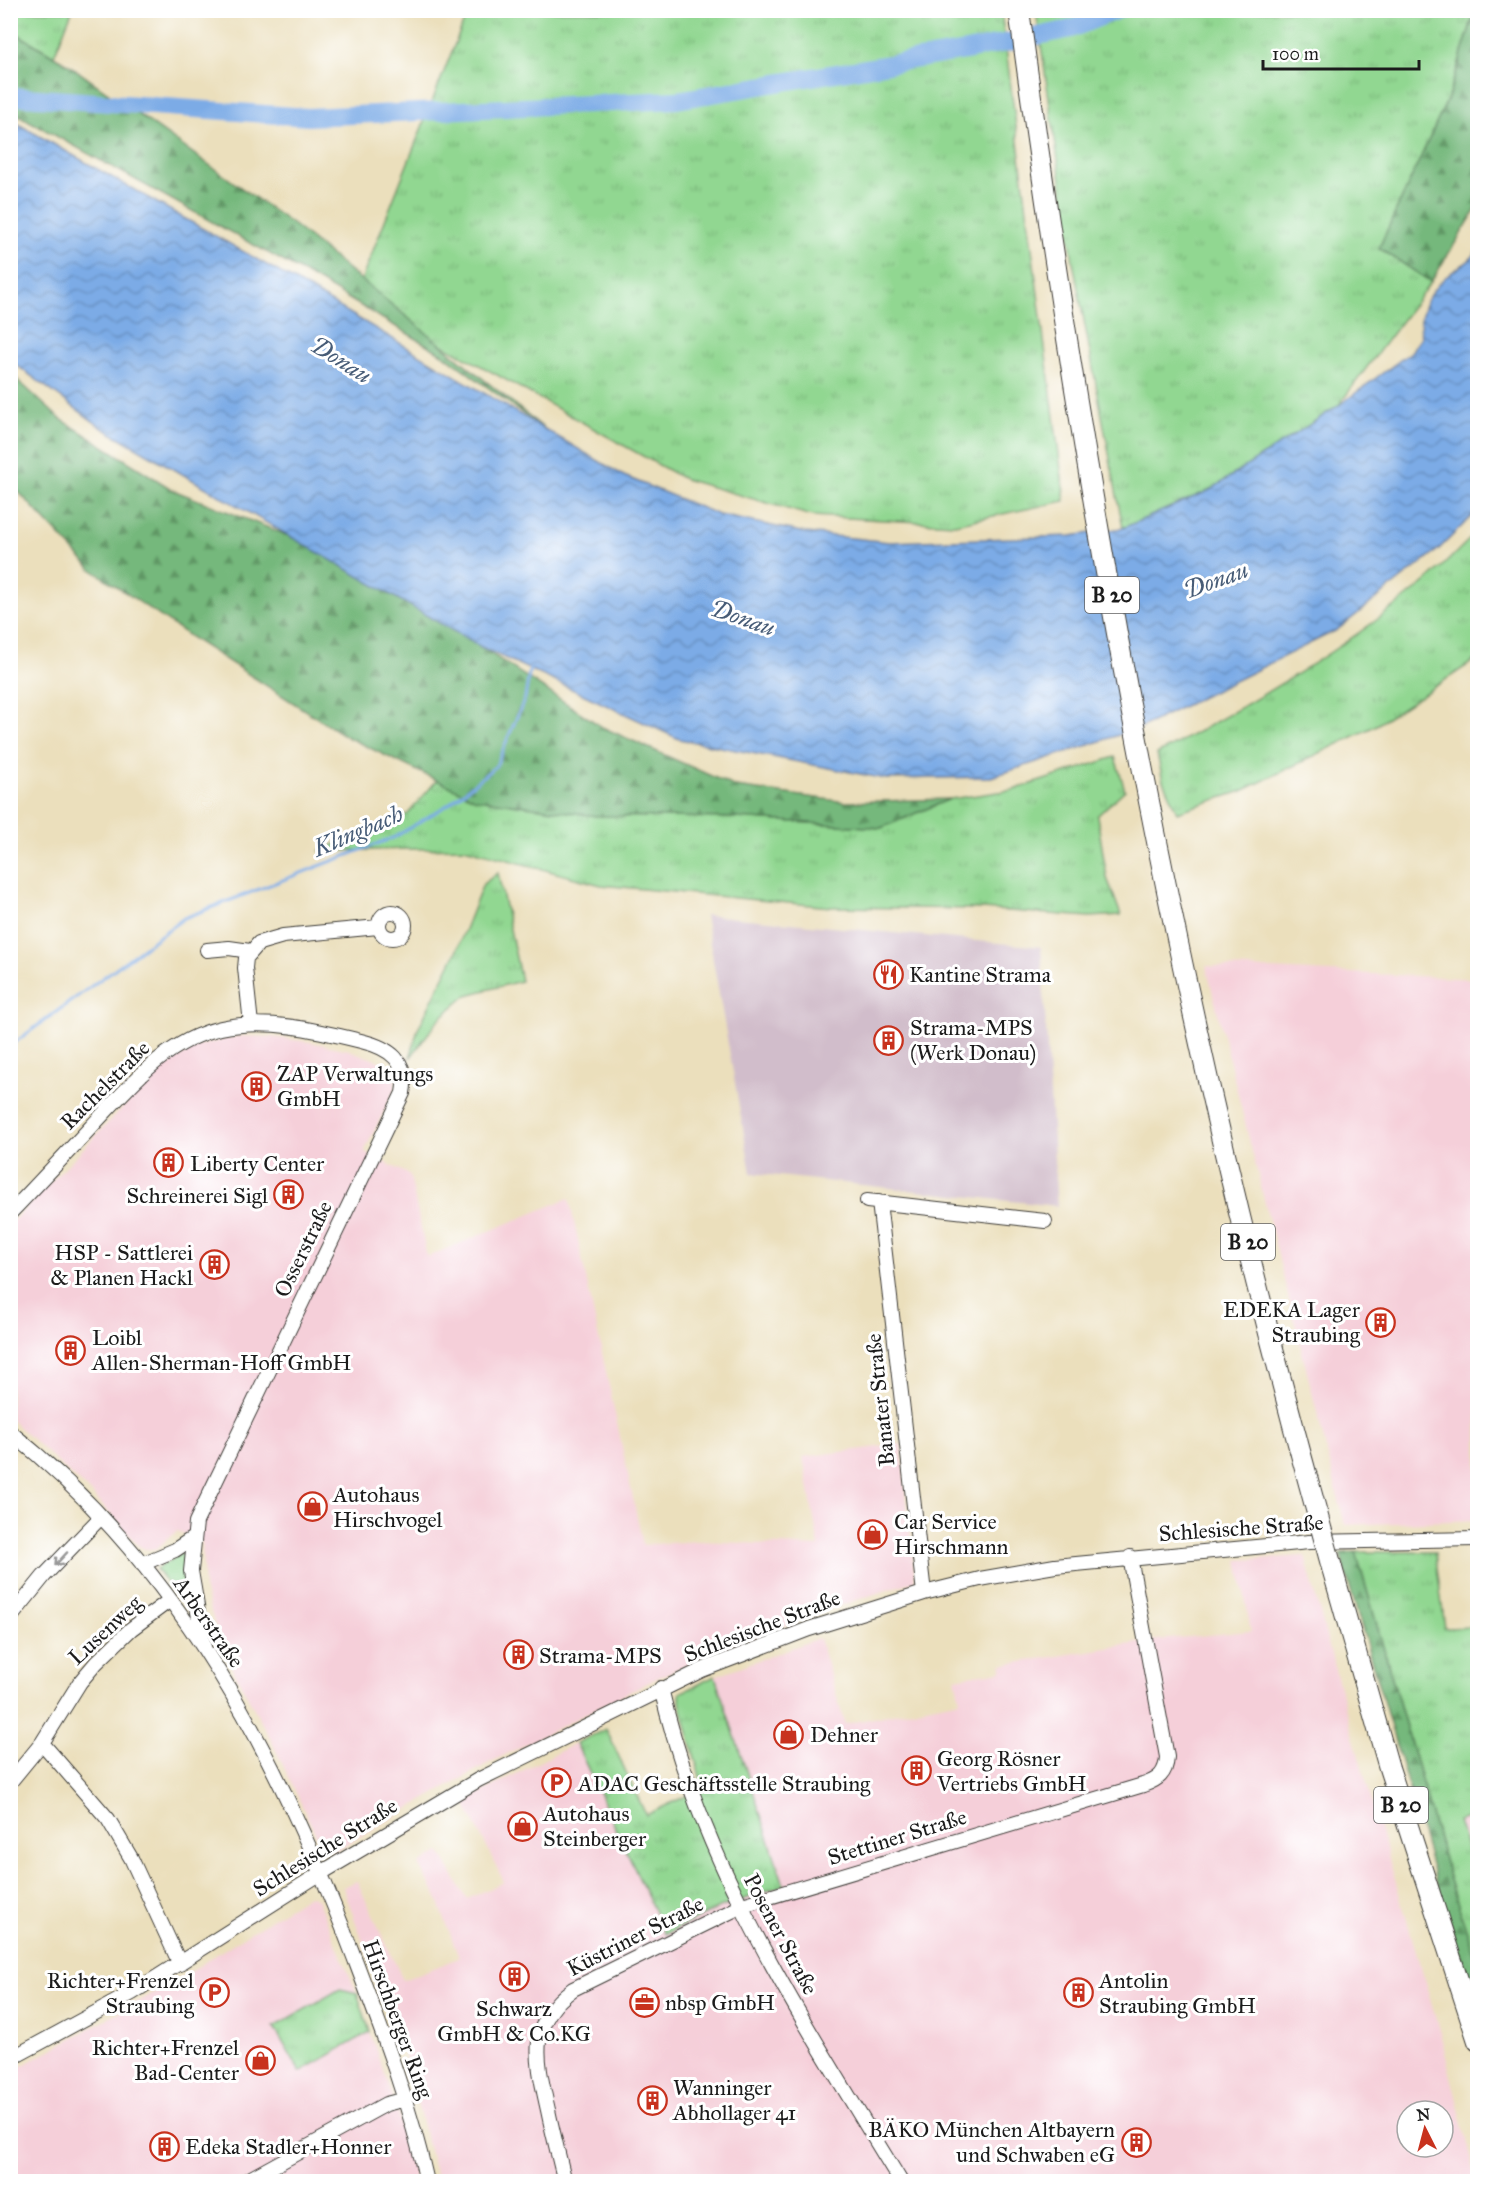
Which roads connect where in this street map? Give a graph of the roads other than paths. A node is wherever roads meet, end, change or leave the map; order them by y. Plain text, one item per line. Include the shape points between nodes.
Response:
1 (1018, 10) edge
2 (378, 927) dead end
3 (207, 950) dead end
4 (250, 951) junction
5 (251, 1024) junction
6 (384, 1050) joint
7 (10, 1213) edge
8 (1045, 1221) dead end
9 (10, 1432) edge
10 (101, 1517) junction
11 (193, 1538) junction
12 (1478, 1539) edge
13 (1130, 1557) junction
14 (142, 1564) junction
15 (924, 1593) junction
16 (170, 1600) junction
17 (10, 1618) edge
18 (204, 1647) junction
19 (661, 1688) junction
20 (42, 1743) junction
21 (10, 1782) edge
22 (321, 1873) junction
23 (740, 1907) junction
24 (180, 1964) junction
25 (1478, 2041) edge
26 (10, 2059) edge
27 (405, 2099) junction
28 (244, 2181) edge
29 (427, 2181) edge
30 (565, 2181) edge
31 (901, 2181) edge

1 - 25 highway, B 20, bridge via 1062,309 1152,823 1183,970 1287,1406 1389,1768
2 - 4 street via 283,936 259,943
3 - 4 street
4 - 5 street via 244,981
5 - 6 street, Rachelstraße via 313,1030
5 - 7 street, Rachelstraße via 199,1035 159,1058
6 - 11 street, Osserstraße via 404,1069 403,1093 203,1505
8 - 15 street, Banater Straße via 873,1201
9 - 10 street, Arberstraße
10 - 14 street, Arberstraße
10 -> 17 street
11 - 14 street
11 - 18 street, Osserstraße via 191,1571
12 - 13 street, Schlesische Straße via 1309,1542
13 - 15 street, Schlesische Straße via 1014,1572
13 - 23 street, Stettiner Straße via 1167,1757 1161,1777
14 - 16 street, Arberstraße
15 - 19 street, Schlesische Straße via 790,1636
16 - 18 street, Arberstraße
16 - 20 street, Lusenweg via 131,1629 96,1663
18 - 22 street, Arberstraße via 269,1757
19 - 22 street, Schlesische Straße via 470,1785
19 - 23 street, Posener Straße via 695,1799
20 - 21 street, Lusenweg
20 - 24 street via 108,1819 131,1858
22 - 24 street, Schlesische Straße
22 - 27 street, Hirschberger Ring
23 - 30 street, Küstriner Straße via 573,1989 551,2011 538,2039 537,2059
23 - 31 street, Posener Straße via 778,1979
24 - 26 street, Schlesische Straße
27 - 28 street via 386,2104
27 - 29 street, Hirschberger Ring

